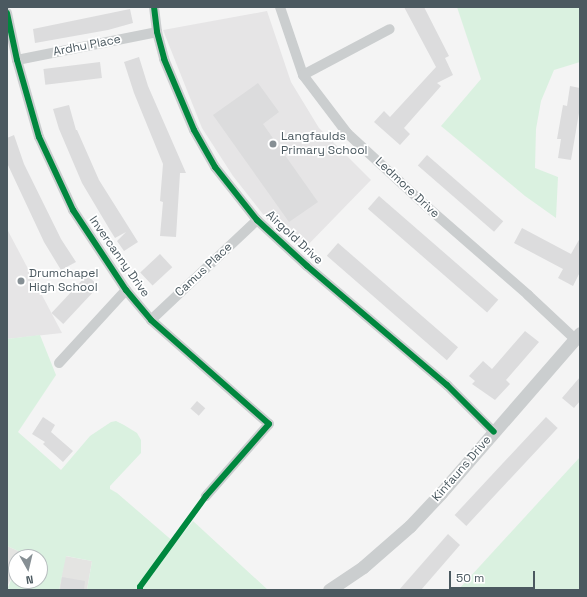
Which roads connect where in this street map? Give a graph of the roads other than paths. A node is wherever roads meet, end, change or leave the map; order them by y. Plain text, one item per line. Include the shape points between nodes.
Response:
1 (154, 7) edge
2 (280, 7) edge
3 (7, 13) edge
4 (390, 29) dead end
5 (157, 32) junction
6 (17, 60) junction
7 (303, 75) junction
8 (257, 220) junction
9 (126, 290) junction
10 (151, 320) junction
11 (578, 336) edge
12 (59, 363) dead end
13 (494, 432) junction
14 (206, 496) dead end
15 (329, 590) edge

1 - 5 street, Airgold Drive
2 - 7 street, Ledmore Drive
3 - 6 street, Invercanny Drive
4 - 7 street
5 - 6 street, Ardhu Place
5 - 8 street, Airgold Drive via 164,59 194,130 215,167
6 - 9 street, Invercanny Drive via 39,137 55,174 73,210
7 - 11 street, Ledmore Drive via 347,133 425,205
8 - 10 street, Camus Place
8 - 13 street, Airgold Drive via 447,385
9 - 10 street, Invercanny Drive
9 - 12 street
10 - 14 street, Invercanny Drive via 269,424
11 - 13 street, Kinfauns Drive
13 - 15 street, Kinfauns Drive via 410,526 363,567

